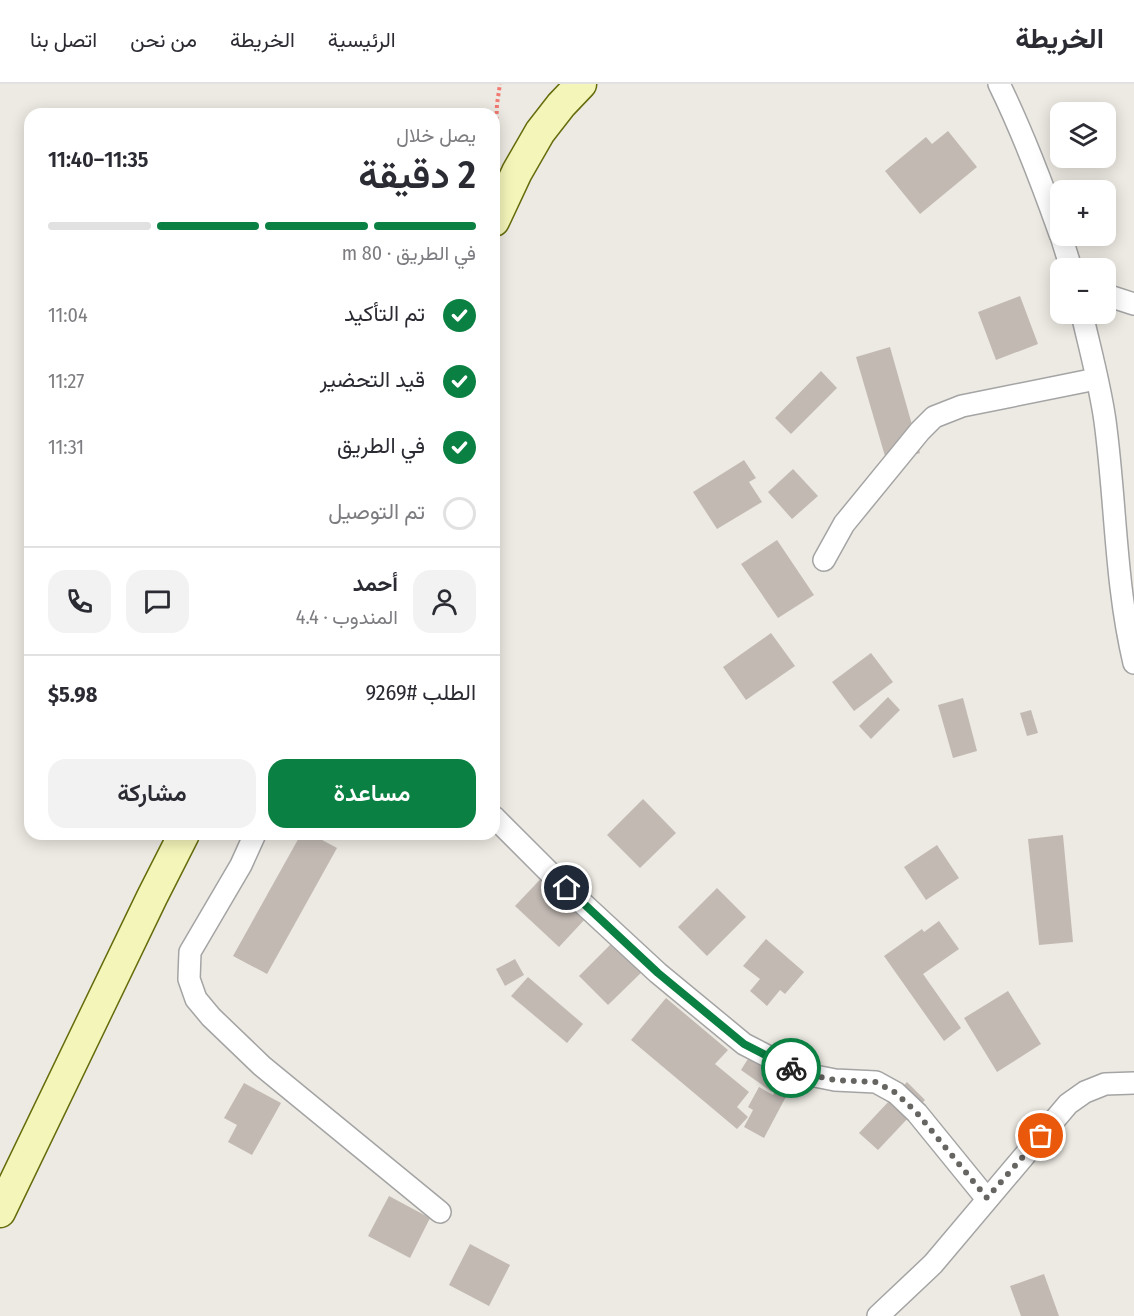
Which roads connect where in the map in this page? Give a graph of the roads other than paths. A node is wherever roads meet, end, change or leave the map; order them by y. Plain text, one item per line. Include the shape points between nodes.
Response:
1 (581, 84) edge
2 (999, 84) edge
3 (1050, 204) edge
4 (500, 208) edge
5 (1116, 298) edge
6 (1134, 304) edge
7 (1084, 324) edge
8 (1096, 379) junction
9 (824, 560) dead end
10 (1134, 663) edge
11 (500, 823) edge
12 (181, 840) edge
13 (252, 840) edge
14 (1134, 1083) edge
15 (987, 1198) junction
16 (0, 1212) edge
17 (440, 1212) dead end
18 (878, 1316) edge

1 - 4 street via 540,132
2 - 3 street
5 - 6 street
7 - 8 street
8 - 9 street via 962,406 934,417 844,524
8 - 10 street via 1105,420 1119,570
11 - 15 street via 658,973 744,1044 800,1073 876,1082 896,1093
12 - 16 street
13 - 17 street via 190,952 189,980 196,999 262,1066
14 - 15 street via 1106,1084 1068,1104
15 - 18 street via 933,1264

